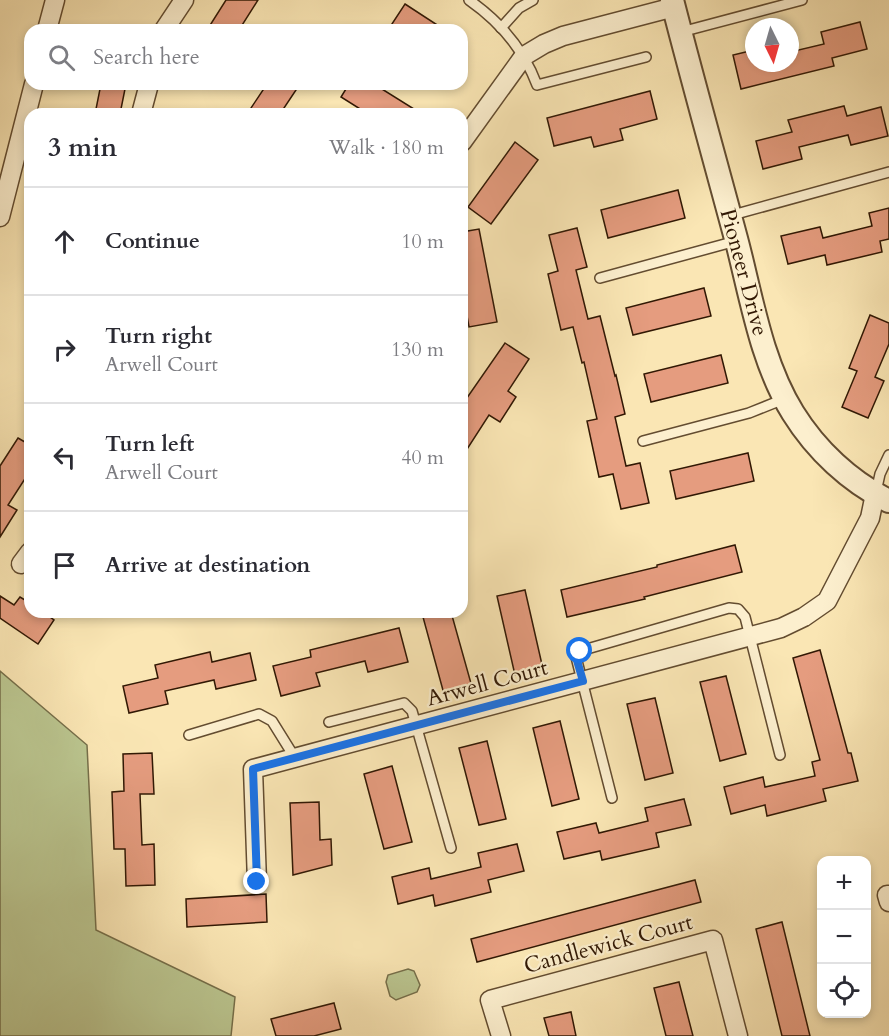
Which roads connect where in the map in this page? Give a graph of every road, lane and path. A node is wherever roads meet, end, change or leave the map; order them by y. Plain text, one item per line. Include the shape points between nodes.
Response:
1 (55, 0) edge
2 (184, 0) edge
3 (469, 0) edge
4 (532, 0) edge
5 (802, 0) edge
6 (673, 4) edge
7 (49, 24) edge
8 (168, 24) edge
9 (501, 28) junction
10 (681, 32) junction
11 (524, 56) junction
12 (646, 57) dead end
13 (32, 90) edge
14 (147, 90) edge
15 (28, 108) edge
16 (143, 108) edge
17 (24, 123) edge
18 (468, 134) edge
19 (889, 172) edge
20 (729, 216) junction
21 (0, 217) edge
22 (736, 241) junction
23 (600, 278) dead end
24 (785, 398) junction
25 (643, 441) dead end
26 (889, 455) edge
27 (882, 497) edge
28 (750, 637) junction
29 (583, 681) junction
30 (329, 722) dead end
31 (415, 725) junction
32 (189, 735) dead end
33 (780, 755) dead end
34 (295, 758) junction
35 (612, 798) dead end
36 (451, 848) dead end
37 (257, 882) dead end
38 (889, 895) edge
39 (889, 902) edge
40 (501, 1036) edge
41 (738, 1036) edge

1 - 7 street
2 - 8 street
3 - 9 lane
4 - 9 lane
5 - 10 lane
6 - 10 street, Pioneer Drive
6 - 11 street via 563,36
9 - 11 lane
10 - 20 street, Pioneer Drive
11 - 12 lane via 537,85
11 - 18 street
13 - 15 street
14 - 16 street
17 - 21 street
19 - 20 lane
20 - 22 street, Pioneer Drive
22 - 23 lane
22 - 24 street, Pioneer Drive via 768,358
24 - 25 lane via 748,413
24 - 27 street, Pioneer Drive via 823,451 845,472
26 - 27 lane via 879,474
27 - 28 street, Arwell Court via 827,601 781,628
28 - 29 street, Arwell Court
28 - 29 lane via 745,617 738,609 729,608 580,651 576,657
28 - 33 lane
29 - 31 street, Arwell Court
29 - 35 lane
30 - 31 lane via 404,703 412,711
31 - 34 street, Arwell Court
31 - 36 lane
32 - 34 lane via 259,714 273,721
34 - 37 street, Arwell Court via 253,769
38 - 39 street
40 - 41 street, Candlewick Court via 490,1000 713,940

